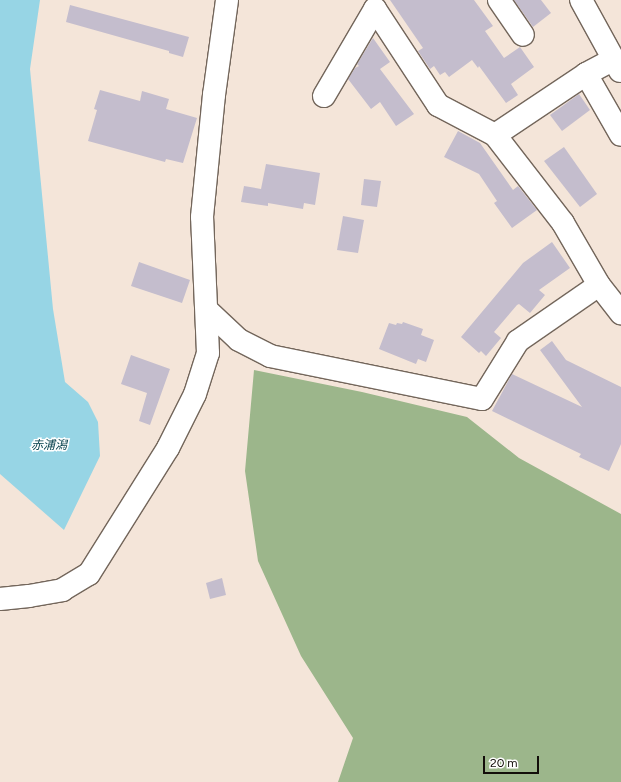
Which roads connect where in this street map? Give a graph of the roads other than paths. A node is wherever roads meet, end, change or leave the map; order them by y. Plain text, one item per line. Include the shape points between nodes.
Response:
1 (227, 0) edge
2 (499, 0) edge
3 (581, 0) edge
4 (372, 3) edge
5 (523, 35) dead end
6 (617, 65) edge
7 (586, 74) junction
8 (324, 96) dead end
9 (495, 135) junction
10 (621, 135) edge
11 (599, 285) junction
12 (208, 311) junction
13 (621, 313) edge
14 (0, 599) edge

1 - 12 street via 214,95 202,217
2 - 5 street
3 - 6 street
4 - 8 street
4 - 9 street via 438,105
6 - 7 street
7 - 9 street
7 - 10 street
9 - 11 street via 563,223
11 - 12 street via 518,341 482,400 270,356 238,340
11 - 13 street
12 - 14 street via 208,353 195,394 168,448 89,574 62,590

